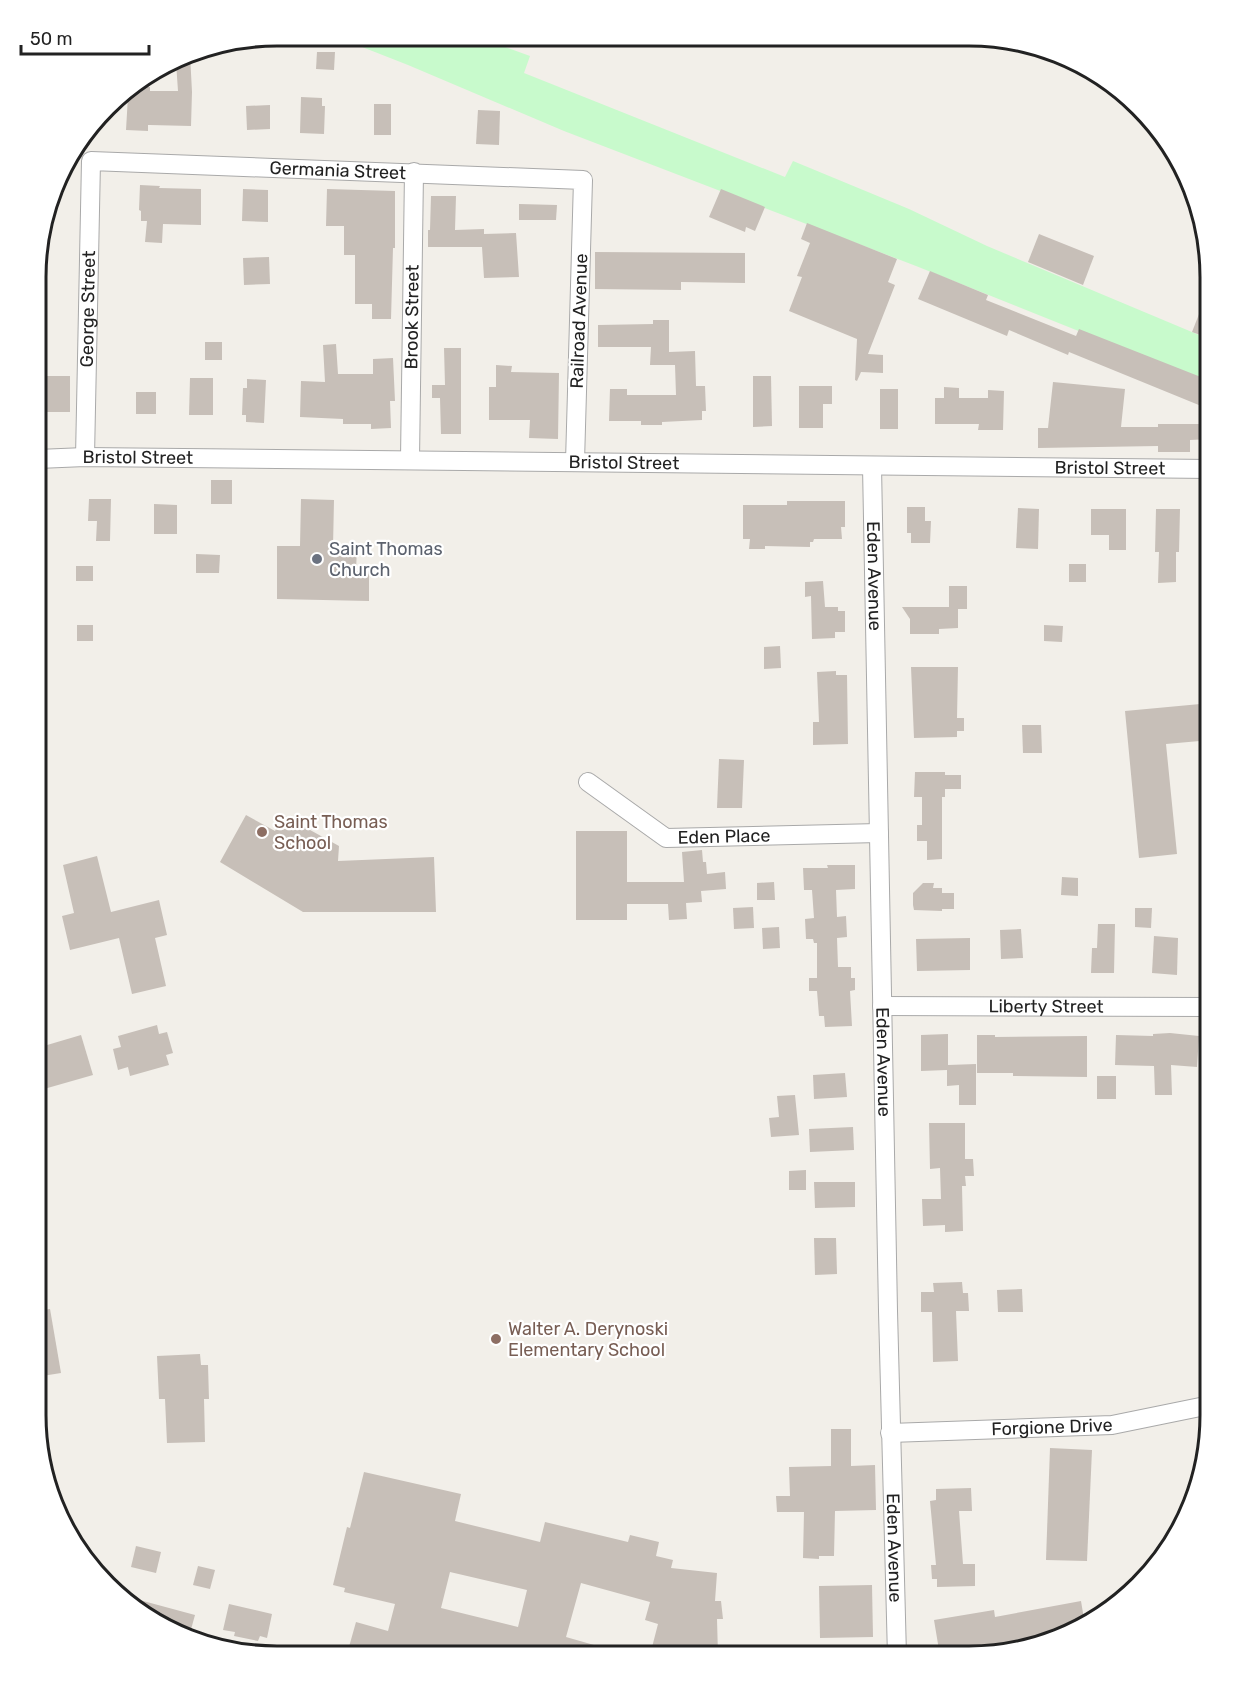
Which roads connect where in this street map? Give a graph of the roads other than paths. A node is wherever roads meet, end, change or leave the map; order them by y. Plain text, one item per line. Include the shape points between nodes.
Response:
1 (91, 161) joint
2 (414, 172) junction
3 (584, 180) joint
4 (85, 457) junction
5 (46, 459) edge
6 (410, 459) junction
7 (575, 462) junction
8 (872, 466) junction
9 (1200, 469) edge
10 (588, 782) dead end
11 (879, 833) junction
12 (882, 1006) junction
13 (1200, 1007) edge
14 (1200, 1407) edge
15 (890, 1433) junction
16 (897, 1646) edge

1 - 2 street, Germania Street
1 - 4 street, George Street
2 - 3 street, Germania Street
2 - 6 street, Brook Street
3 - 7 street, Railroad Avenue
4 - 5 street, Bristol Street
4 - 6 street, Bristol Street
6 - 7 street, Bristol Street
7 - 8 street, Bristol Street
8 - 9 street, Bristol Street
8 - 11 street, Eden Avenue
10 - 11 street, Eden Place via 666,838
11 - 12 street, Eden Avenue
12 - 13 street, Liberty Street
12 - 15 street, Eden Avenue
14 - 15 street, Forgione Drive via 1112,1425
15 - 16 street, Eden Avenue

